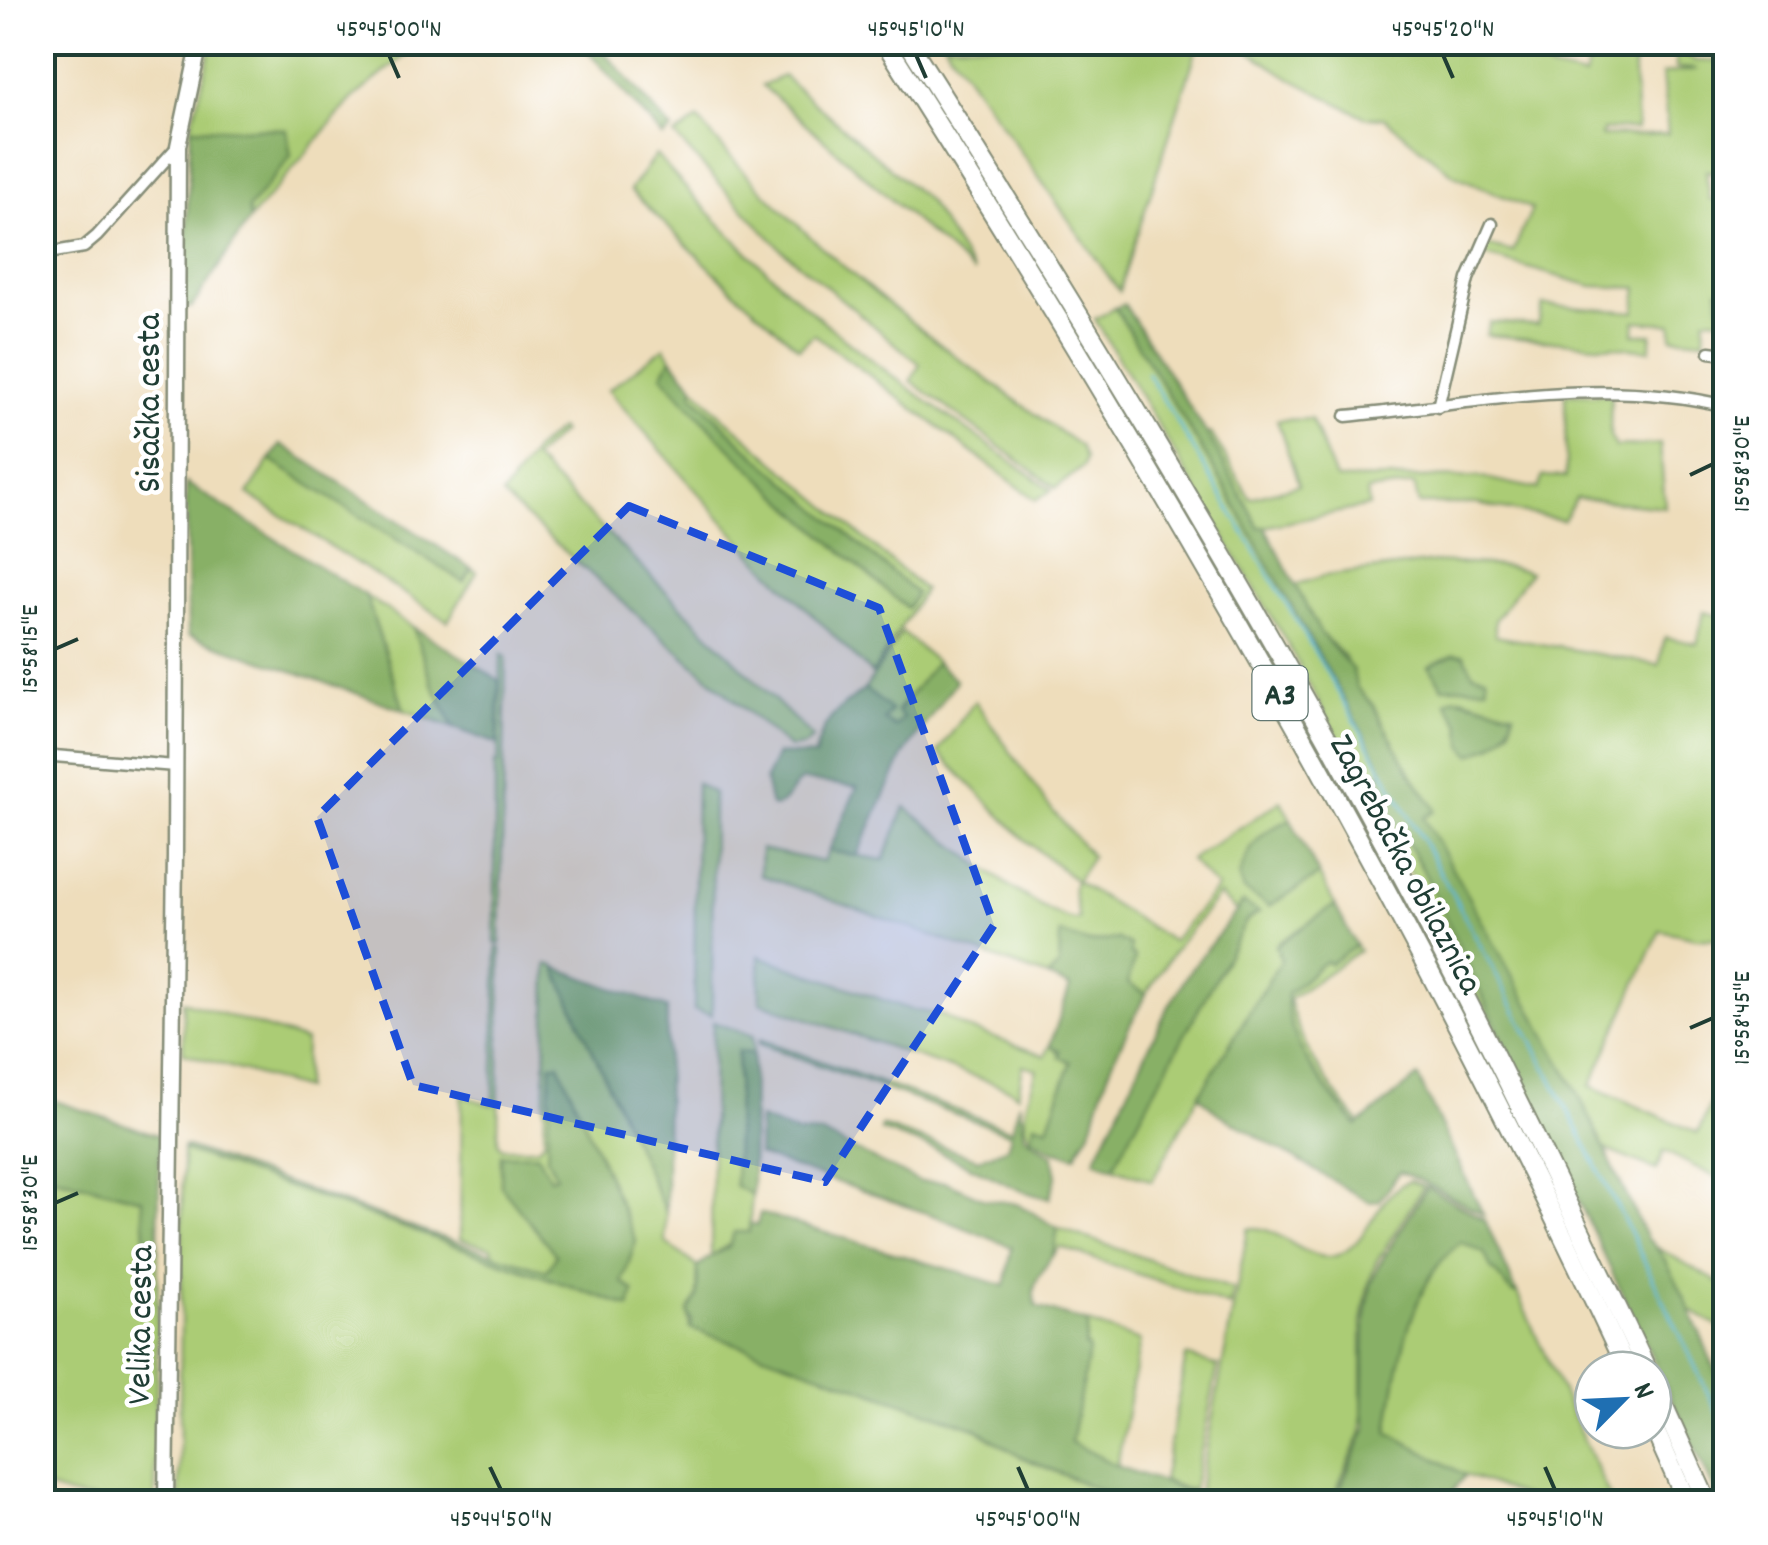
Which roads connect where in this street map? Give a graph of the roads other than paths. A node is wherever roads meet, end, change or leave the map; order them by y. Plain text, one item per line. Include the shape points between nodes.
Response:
1 (200, 42) edge
2 (885, 42) edge
3 (908, 42) edge
4 (178, 146) junction
5 (1492, 224) dead end
6 (42, 254) edge
7 (1710, 352) dead end
8 (1726, 354) edge
9 (1726, 406) edge
10 (1438, 408) junction
11 (1346, 416) dead end
12 (42, 754) edge
13 (175, 766) junction
14 (170, 1149) joint
15 (1617, 1350) edge
16 (1637, 1350) edge
17 (1673, 1426) edge
18 (1663, 1450) edge
19 (166, 1502) edge
20 (1686, 1502) edge
21 (1707, 1502) edge

1 - 4 main road, Sisačka cesta
2 - 15 highway, Zagrebačka obilaznica / A3 via 1121,419 1303,736 1472,1052
3 - 16 highway, Zagrebačka obilaznica / A3 via 1137,409 1320,726 1488,1041
4 - 6 street via 97,236 84,246
4 - 13 main road, Sisačka cesta
5 - 10 street via 1468,280
7 - 8 street
9 - 10 street via 1632,392 1561,391
10 - 11 street
12 - 13 street
13 - 14 main road, Sisačka cesta
14 - 19 main road, Velika cesta
17 - 21 highway
18 - 20 highway

